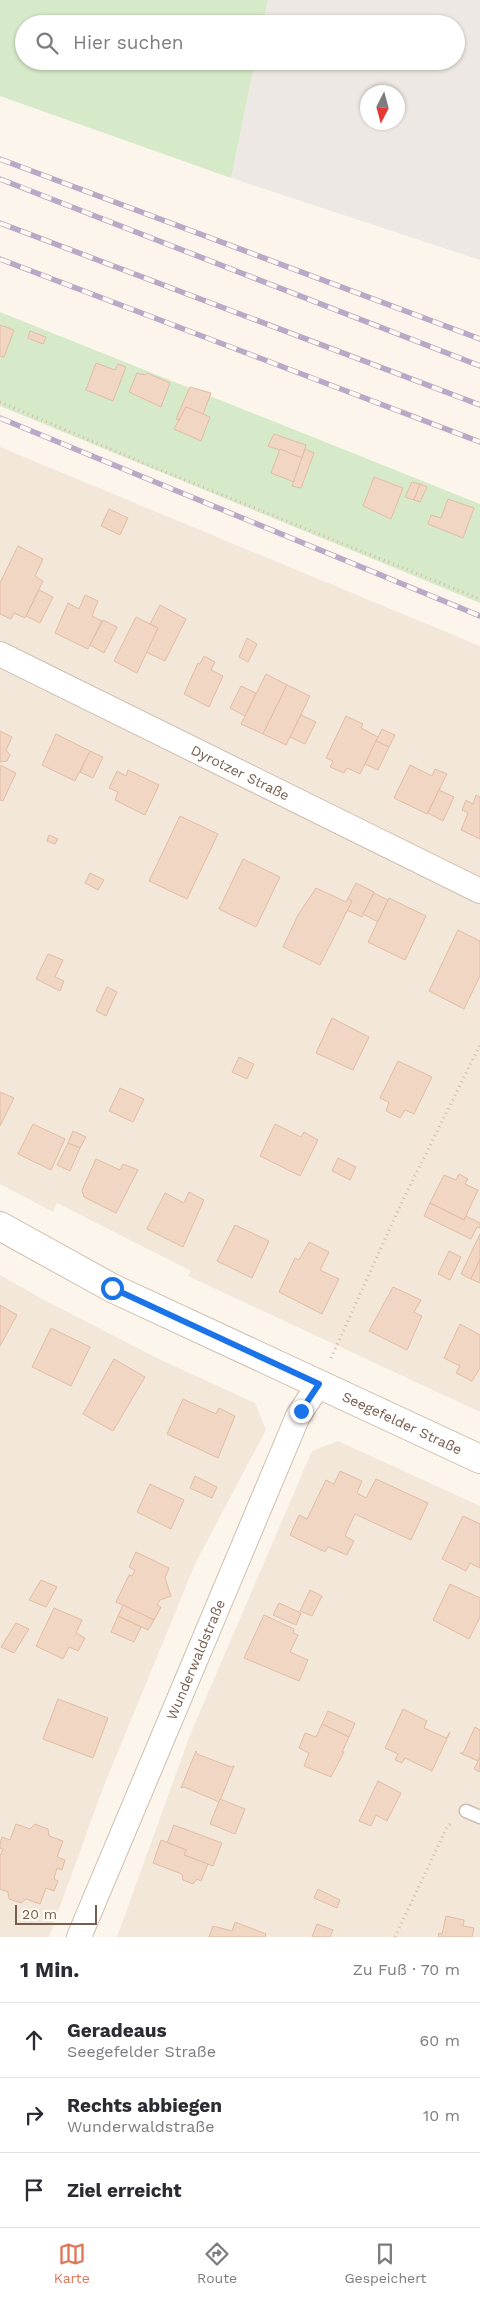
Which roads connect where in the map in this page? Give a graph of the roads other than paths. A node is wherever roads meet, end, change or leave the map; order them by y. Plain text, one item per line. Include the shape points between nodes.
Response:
1 (0, 654) edge
2 (480, 891) edge
3 (0, 1226) edge
4 (319, 1384) junction
5 (480, 1460) edge
6 (466, 1811) road end
7 (480, 1817) edge
8 (78, 1937) edge

1 - 2 street, Dyrotzer Straße
3 - 4 street, Seegefelder Straße via 112,1288
4 - 5 street, Seegefelder Straße
4 - 8 street, Wunderwaldstraße via 298,1416
6 - 7 lane

